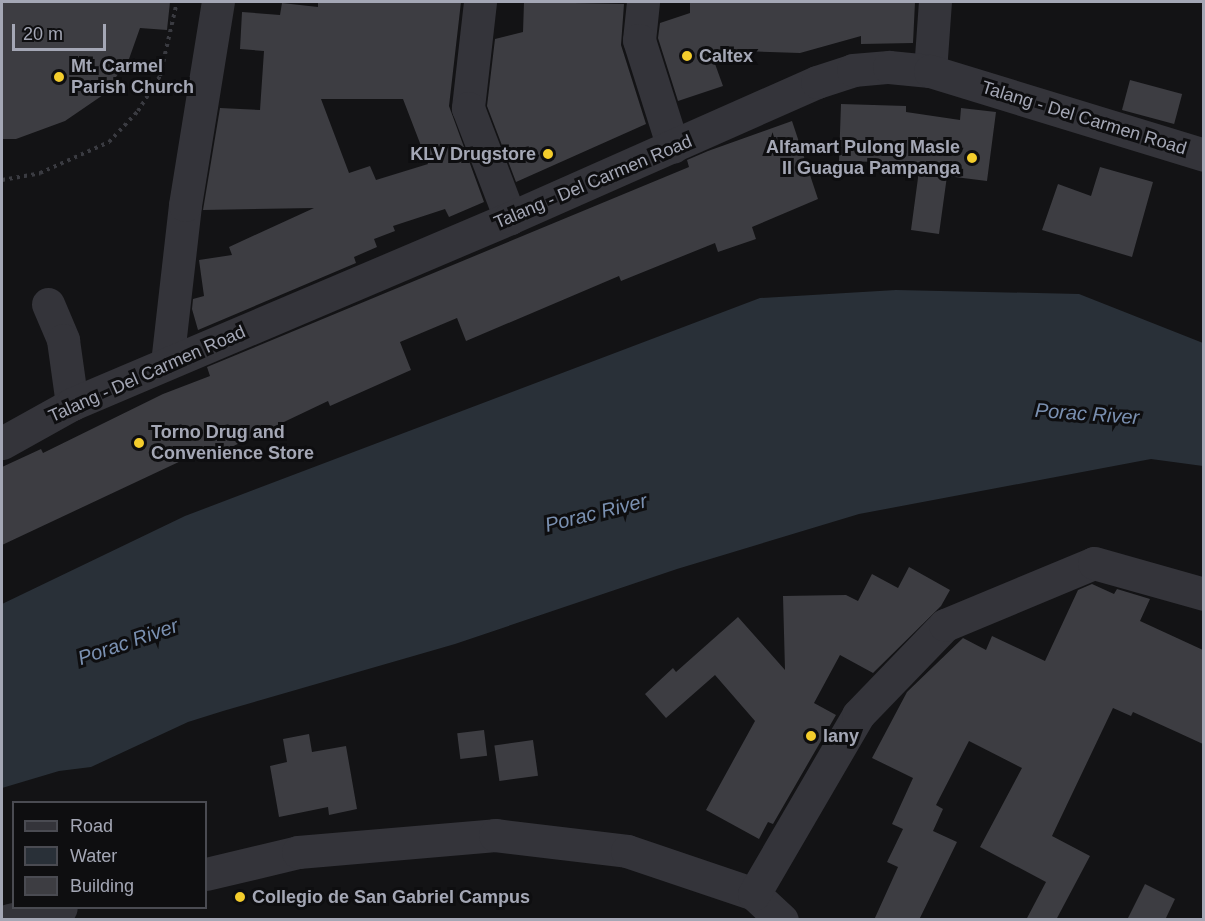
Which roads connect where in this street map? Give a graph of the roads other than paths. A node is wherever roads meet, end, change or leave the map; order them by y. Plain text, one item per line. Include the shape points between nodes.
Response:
1 (218, 2) edge
2 (480, 2) edge
3 (644, 2) edge
4 (935, 2) edge
5 (930, 71) junction
6 (674, 147) junction
7 (1203, 155) edge
8 (510, 218) junction
9 (48, 304) dead end
10 (167, 363) junction
11 (72, 404) junction
12 (2, 443) edge
13 (1203, 594) edge
14 (207, 874) edge
15 (754, 894) junction
16 (57, 909) edge
17 (9, 920) edge
18 (782, 920) edge

1 - 10 street via 185,205
2 - 8 street via 468,108
3 - 6 street via 639,40
4 - 5 street
5 - 6 street, Talang - Del Carmen Road via 889,67 853,70 817,82
5 - 7 street, Talang - Del Carmen Road
6 - 8 street, Talang - Del Carmen Road
8 - 10 street, Talang - Del Carmen Road
9 - 11 street via 63,340
10 - 11 street, Talang - Del Carmen Road
11 - 12 street, Talang - Del Carmen Road
13 - 15 street via 1094,563 945,625 858,715
14 - 15 street via 298,852 495,835 627,851
15 - 18 street
16 - 17 street

